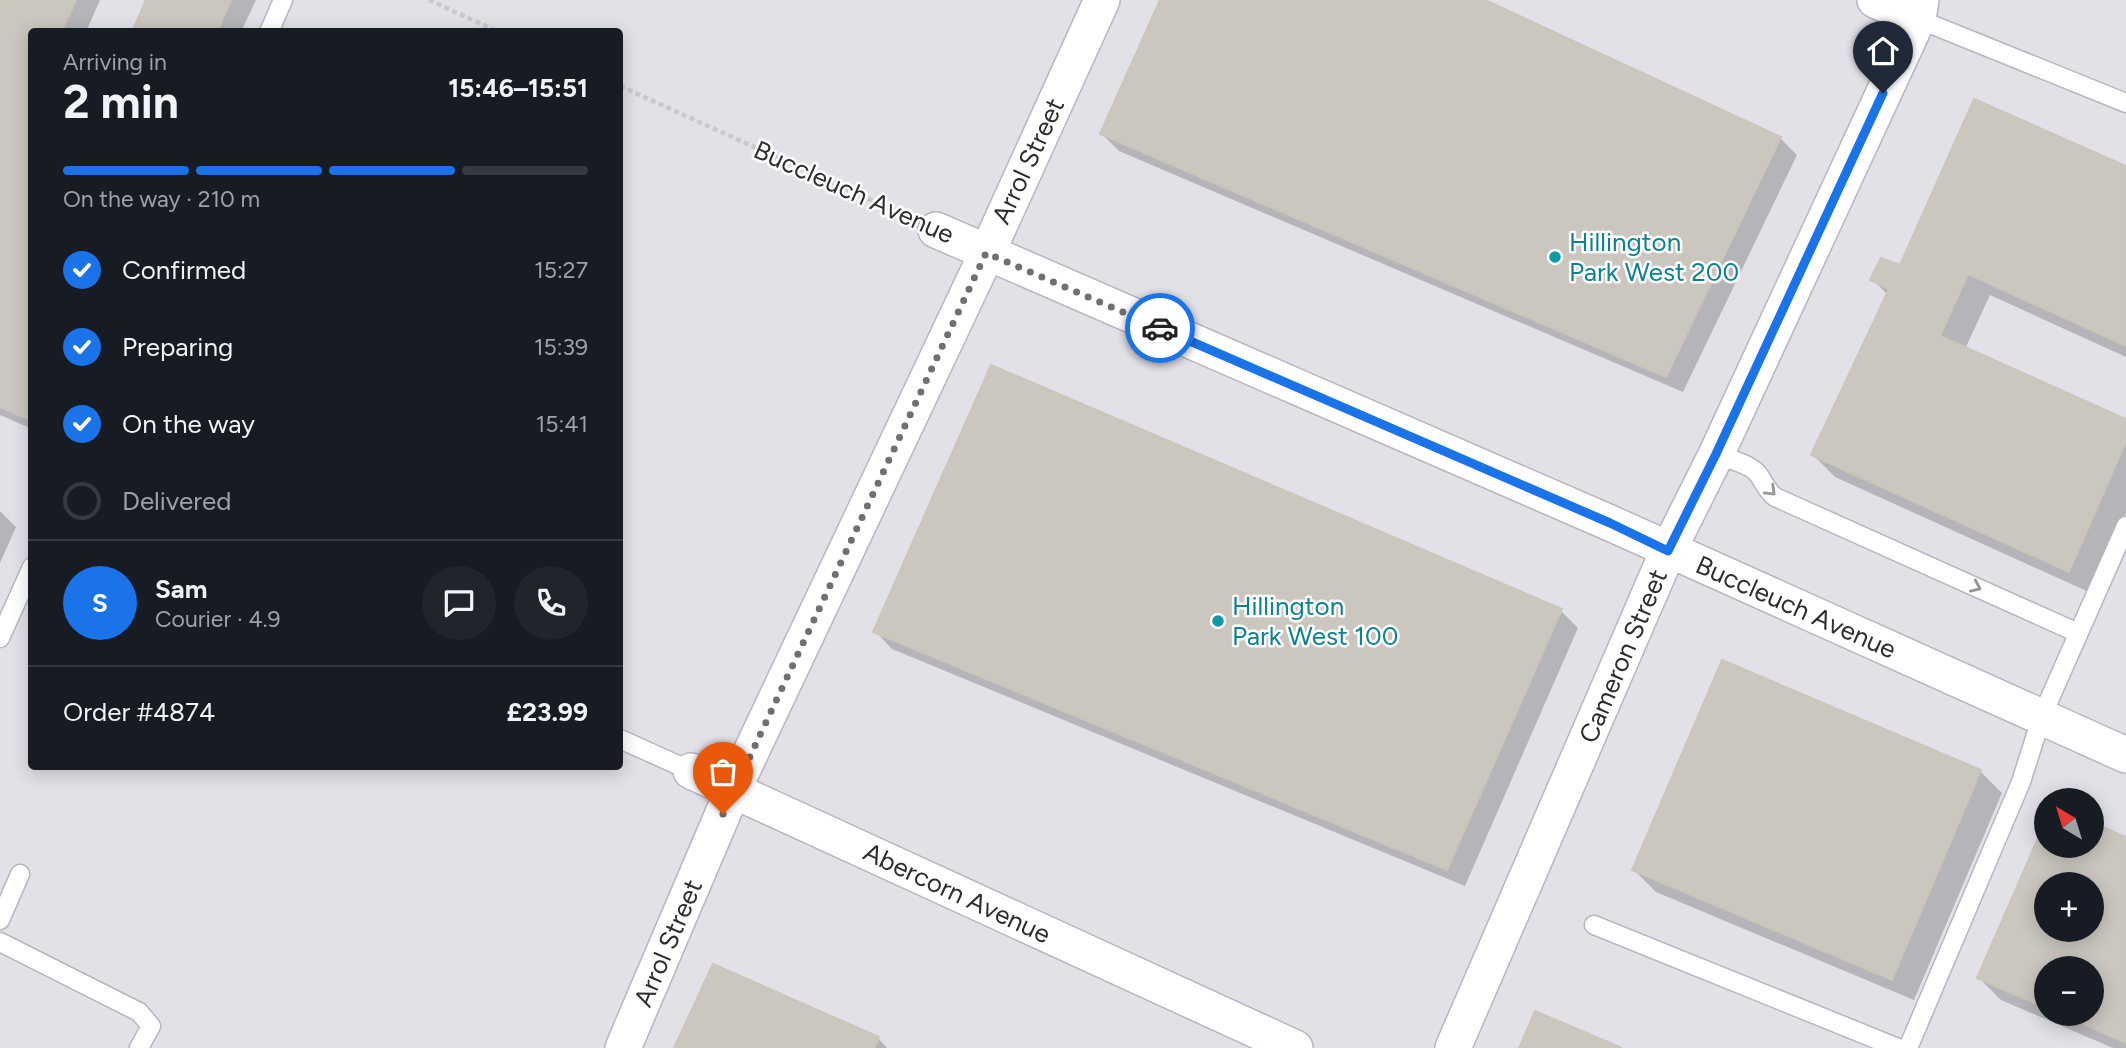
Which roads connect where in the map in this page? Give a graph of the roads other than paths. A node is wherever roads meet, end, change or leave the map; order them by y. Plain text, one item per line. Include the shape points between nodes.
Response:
1 (283, 0) edge
2 (1102, 0) edge
3 (1875, 0) edge
4 (1920, 10) edge
5 (271, 28) edge
6 (2126, 103) edge
7 (936, 230) road end
8 (986, 253) junction
9 (1716, 454) junction
10 (2126, 526) edge
11 (1668, 551) junction
12 (28, 577) edge
13 (2078, 633) junction
14 (0, 638) edge
15 (2042, 716) junction
16 (623, 740) edge
17 (2126, 755) edge
18 (691, 771) joint
19 (733, 790) junction
20 (20, 874) dead end
21 (0, 920) edge
22 (1594, 925) dead end
23 (0, 942) edge
24 (139, 1048) edge
25 (623, 1048) edge
26 (1295, 1048) edge
27 (1453, 1048) edge
28 (1898, 1048) edge
29 (1908, 1048) edge

1 - 5 lane
2 - 8 street, Arrol Street
3 - 4 street
4 - 6 lane
4 - 9 street, Cameron Street
7 - 8 street, Buccleuch Avenue
8 - 11 street, Buccleuch Avenue
8 - 19 street, Arrol Street
9 - 11 street, Cameron Street
9 -> 13 lane via 1750,468 1775,497
10 - 13 lane
11 - 15 street, Buccleuch Avenue
11 - 27 street, Cameron Street
12 - 14 lane
13 - 15 lane
15 - 17 street, Buccleuch Avenue
15 - 29 lane via 2021,782
16 - 18 lane, Abercorn Avenue
18 - 19 street, Abercorn Avenue
19 - 25 street, Arrol Street
19 - 26 street, Abercorn Avenue
20 - 21 lane
22 - 28 lane
23 - 24 lane via 139,1012 151,1026

